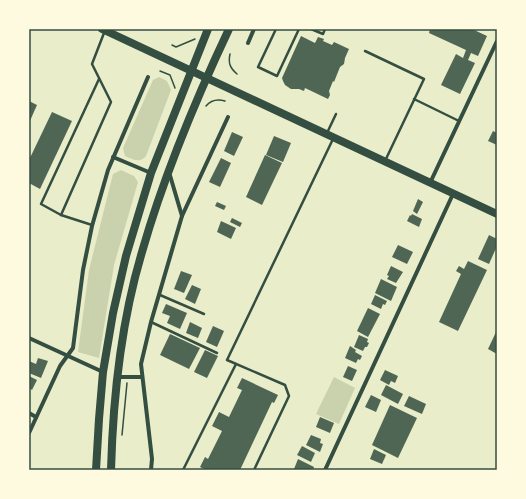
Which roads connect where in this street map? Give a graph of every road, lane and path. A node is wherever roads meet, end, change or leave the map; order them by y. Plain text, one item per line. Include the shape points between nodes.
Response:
1 (208, 29) edge
2 (229, 29) edge
3 (254, 29) edge
4 (276, 29) edge
5 (299, 29) edge
6 (311, 29) edge
7 (325, 29) edge
8 (104, 30) edge
9 (195, 38) dead end
10 (497, 41) edge
11 (248, 43) dead end
12 (172, 45) dead end
13 (365, 51) dead end
14 (230, 54) dead end
15 (160, 71) dead end
16 (191, 71) junction
17 (237, 74) dead end
18 (148, 77) dead end
19 (207, 78) junction
20 (99, 79) junction
21 (174, 92) dead end
22 (414, 99) junction
23 (225, 101) dead end
24 (206, 106) dead end
25 (336, 114) dead end
26 (228, 116) dead end
27 (459, 122) junction
28 (330, 135) junction
29 (113, 157) junction
30 (385, 161) junction
31 (169, 170) junction
32 (151, 173) junction
33 (430, 183) junction
34 (453, 193) junction
35 (497, 214) edge
36 (61, 215) junction
37 (182, 216) junction
38 (92, 226) junction
39 (159, 294) junction
40 (204, 314) dead end
41 (151, 322) junction
42 (29, 338) edge
43 (217, 353) dead end
44 (67, 357) junction
45 (236, 364) junction
46 (103, 372) junction
47 (118, 377) junction
48 (127, 377) junction
49 (142, 377) junction
50 (29, 413) edge
51 (36, 417) junction
52 (29, 433) edge
53 (122, 435) dead end
54 (96, 470) edge
55 (111, 470) edge
56 (151, 470) edge
57 (183, 470) edge
58 (254, 470) edge
59 (325, 470) edge

1 - 16 highway
2 - 19 highway
3 - 11 street
4 - 5 lane via 258,67 277,76
6 - 7 lane via 323,34
8 - 16 highway
8 - 20 lane via 92,64
9 - 12 path via 176,47
10 - 27 street
13 - 22 lane via 424,79
14 - 17 path via 232,69
15 - 21 path via 170,75
16 - 19 highway
16 - 32 highway
18 - 29 street
19 - 28 highway
19 - 31 highway
20 - 36 lane via 111,102
20 - 36 lane via 41,204
22 - 27 lane
22 - 30 lane
23 - 24 path via 219,99
25 - 28 lane
26 - 37 street
27 - 33 street
28 - 30 highway
28 - 45 lane via 227,360
29 - 32 street
29 - 38 street
30 - 33 highway
31 - 37 street
31 - 47 highway via 141,253 127,314
32 - 46 highway via 126,256
33 - 34 highway
34 - 35 highway
34 - 59 street
36 - 38 lane
37 - 39 street
38 - 44 street via 83,270 73,348
39 - 40 lane
39 - 41 street
41 - 43 lane
41 - 49 street via 141,364
42 - 44 street
44 - 46 street
44 - 51 street via 60,366
45 - 57 lane
45 - 58 lane via 285,385 289,396
46 - 54 highway
47 - 48 street
47 - 55 highway
48 - 49 street
48 - 53 path
49 - 56 street via 152,459
50 - 51 street
51 - 52 street

